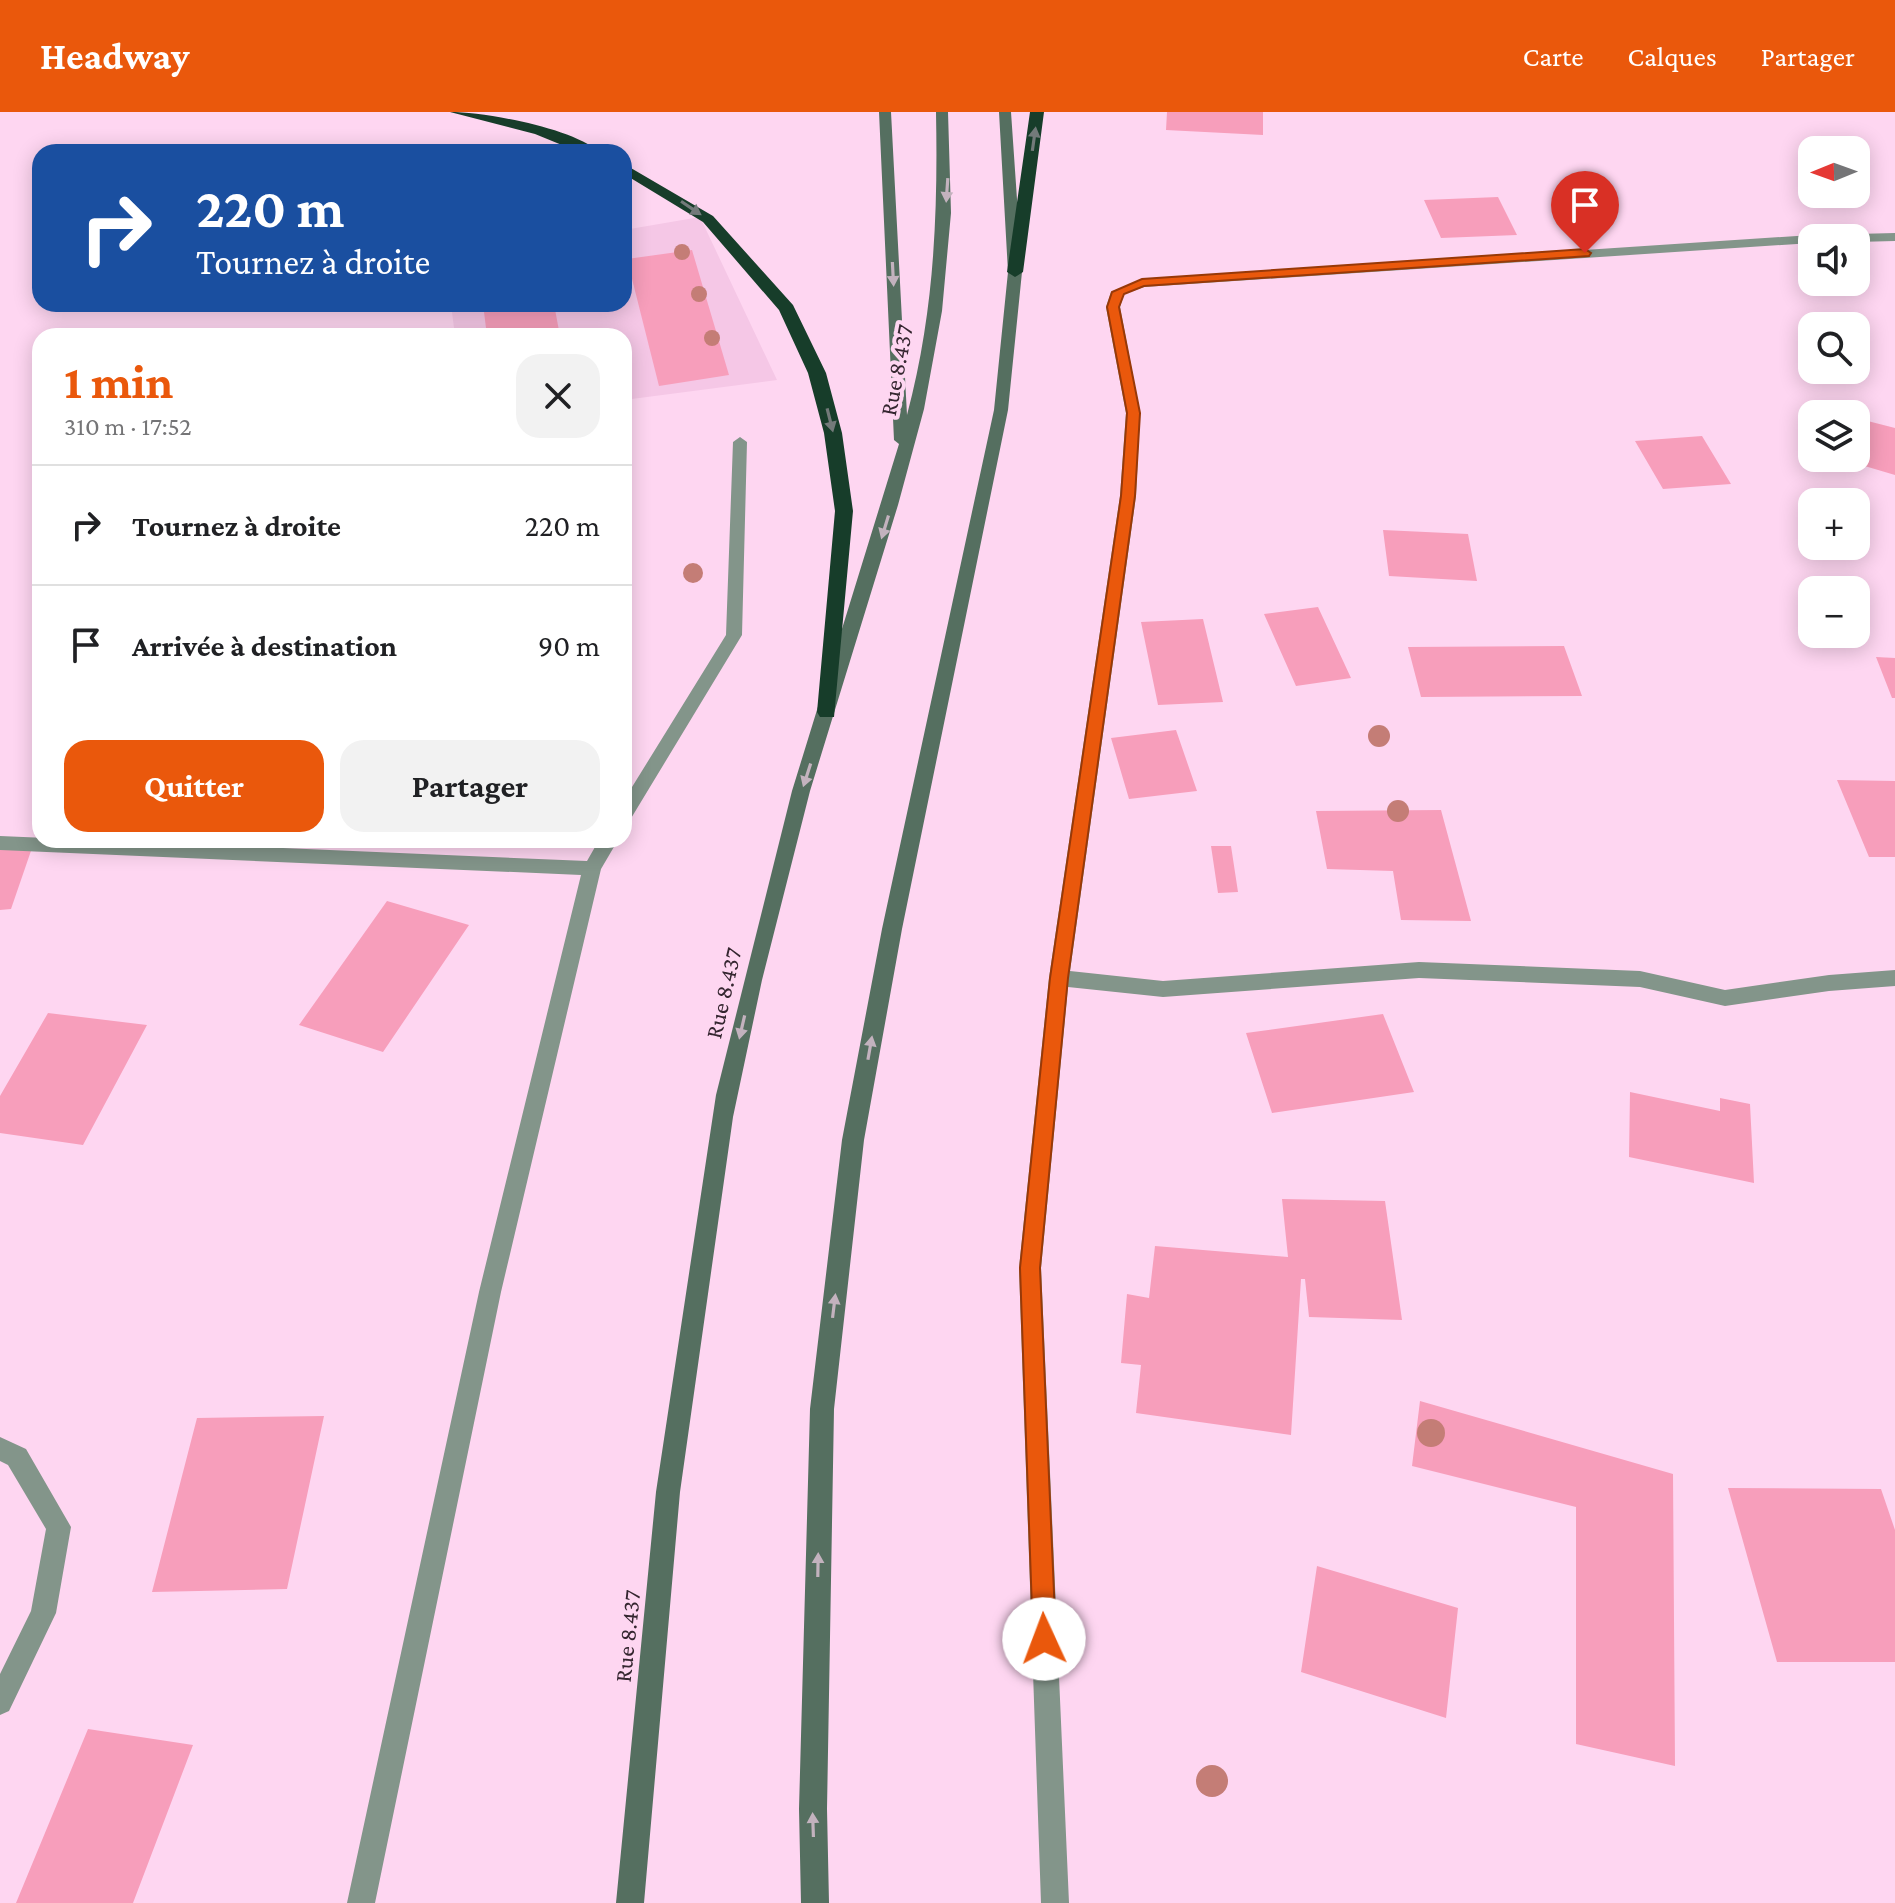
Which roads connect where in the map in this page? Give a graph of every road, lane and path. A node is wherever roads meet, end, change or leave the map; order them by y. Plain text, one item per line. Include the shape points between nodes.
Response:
1 (457, 112) edge
2 (885, 112) edge
3 (942, 112) edge
4 (1005, 112) edge
5 (1037, 112) edge
6 (572, 144) edge
7 (632, 173) edge
8 (1895, 237) edge
9 (1870, 238) edge
10 (1798, 240) edge
11 (1015, 272) junction
12 (740, 442) dead end
13 (902, 472) junction
14 (827, 712) junction
15 (632, 802) edge
16 (0, 843) edge
17 (32, 844) edge
18 (118, 848) edge
19 (604, 848) edge
20 (592, 868) junction
21 (1059, 978) junction
22 (1895, 978) edge
23 (0, 1449) edge
24 (0, 1702) edge
25 (361, 1903) edge
26 (630, 1903) edge
27 (815, 1903) edge
28 (1055, 1903) edge

1 - 6 highway
2 -> 13 main road
3 -> 13 main road, Rue 8.437 via 948,174 941,279
4 - 11 main road
11 -> 5 highway
7 -> 14 highway via 708,219 787,308 817,373 833,433 844,511
8 - 9 street
10 - 21 street via 1158,281 1118,292 1113,307 1133,413 1128,496
27 -> 11 main road via 822,1409 853,1140 1001,410
12 - 15 street via 734,635
13 -> 14 main road, Rue 8.437
14 -> 26 main road, Rue 8.437 via 785,845 727,1093 683,1365
16 - 17 street
18 - 20 street
19 - 20 street
20 - 25 street via 490,1292
21 - 22 street via 1163,989 1419,970 1640,979 1725,998
21 - 28 street via 1030,1268
23 - 24 street via 17,1457 59,1527 43,1613

